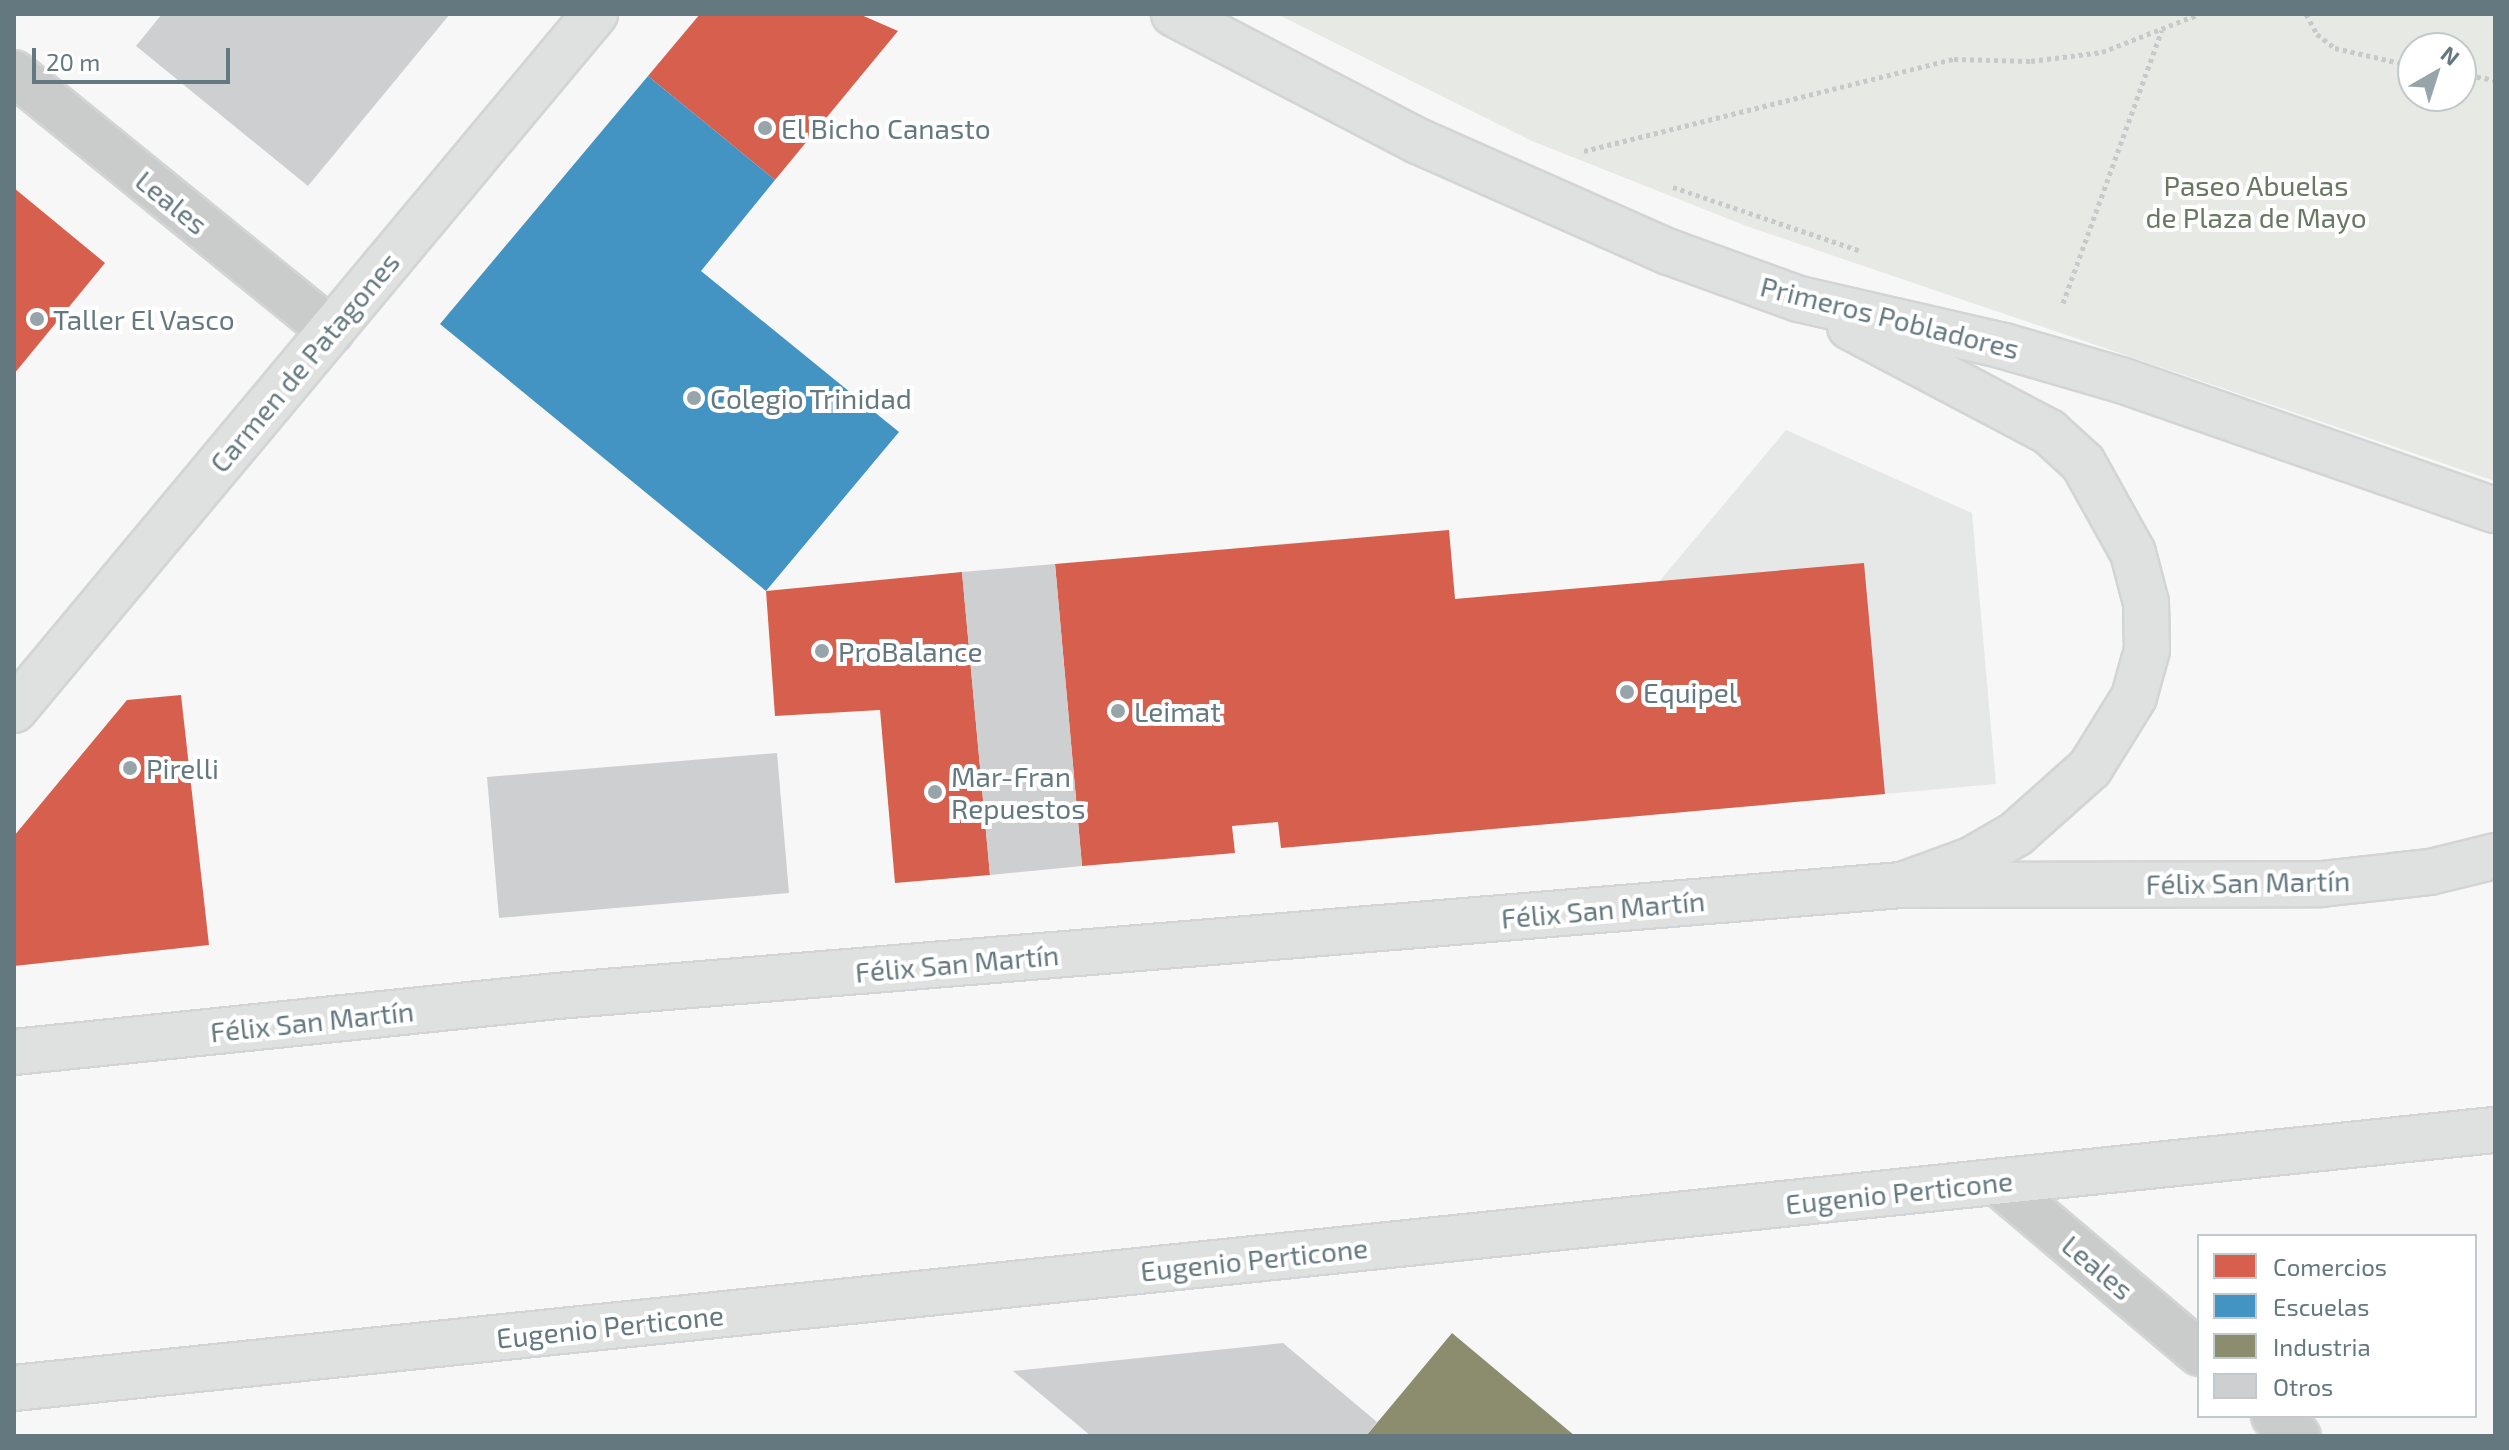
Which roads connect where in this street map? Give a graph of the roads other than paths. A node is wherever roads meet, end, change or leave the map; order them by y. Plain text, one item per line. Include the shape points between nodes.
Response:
1 (595, 14) edge
2 (1174, 14) edge
3 (14, 73) edge
4 (1799, 299) junction
5 (331, 331) junction
6 (2495, 510) edge
7 (14, 710) edge
8 (2495, 856) edge
9 (1902, 885) junction
10 (14, 1052) edge
11 (2495, 1130) edge
12 (1997, 1182) junction
13 (2197, 1351) edge
14 (14, 1388) edge
15 (2276, 1418) edge
16 (2298, 1436) edge

1 - 5 main road, Carmen de Patagones
2 - 4 main road, Primeros Pobladores via 1313,89 1543,200
3 - 5 street, Leales
4 - 6 main road, Primeros Pobladores via 2062,362
4 - 9 main road, Félix San Martín via 2049,432 2083,463 2110,505 2133,553 2146,603 2147,650 2134,697 2090,768 2016,834 1971,860
5 - 7 main road, Carmen de Patagones
8 - 9 main road, Félix San Martín via 2430,872 2321,884
9 - 10 main road, Félix San Martín via 557,996
11 - 12 main road, Eugenio Perticone
12 - 13 street, Leales
12 - 14 main road, Eugenio Perticone
15 - 16 street

